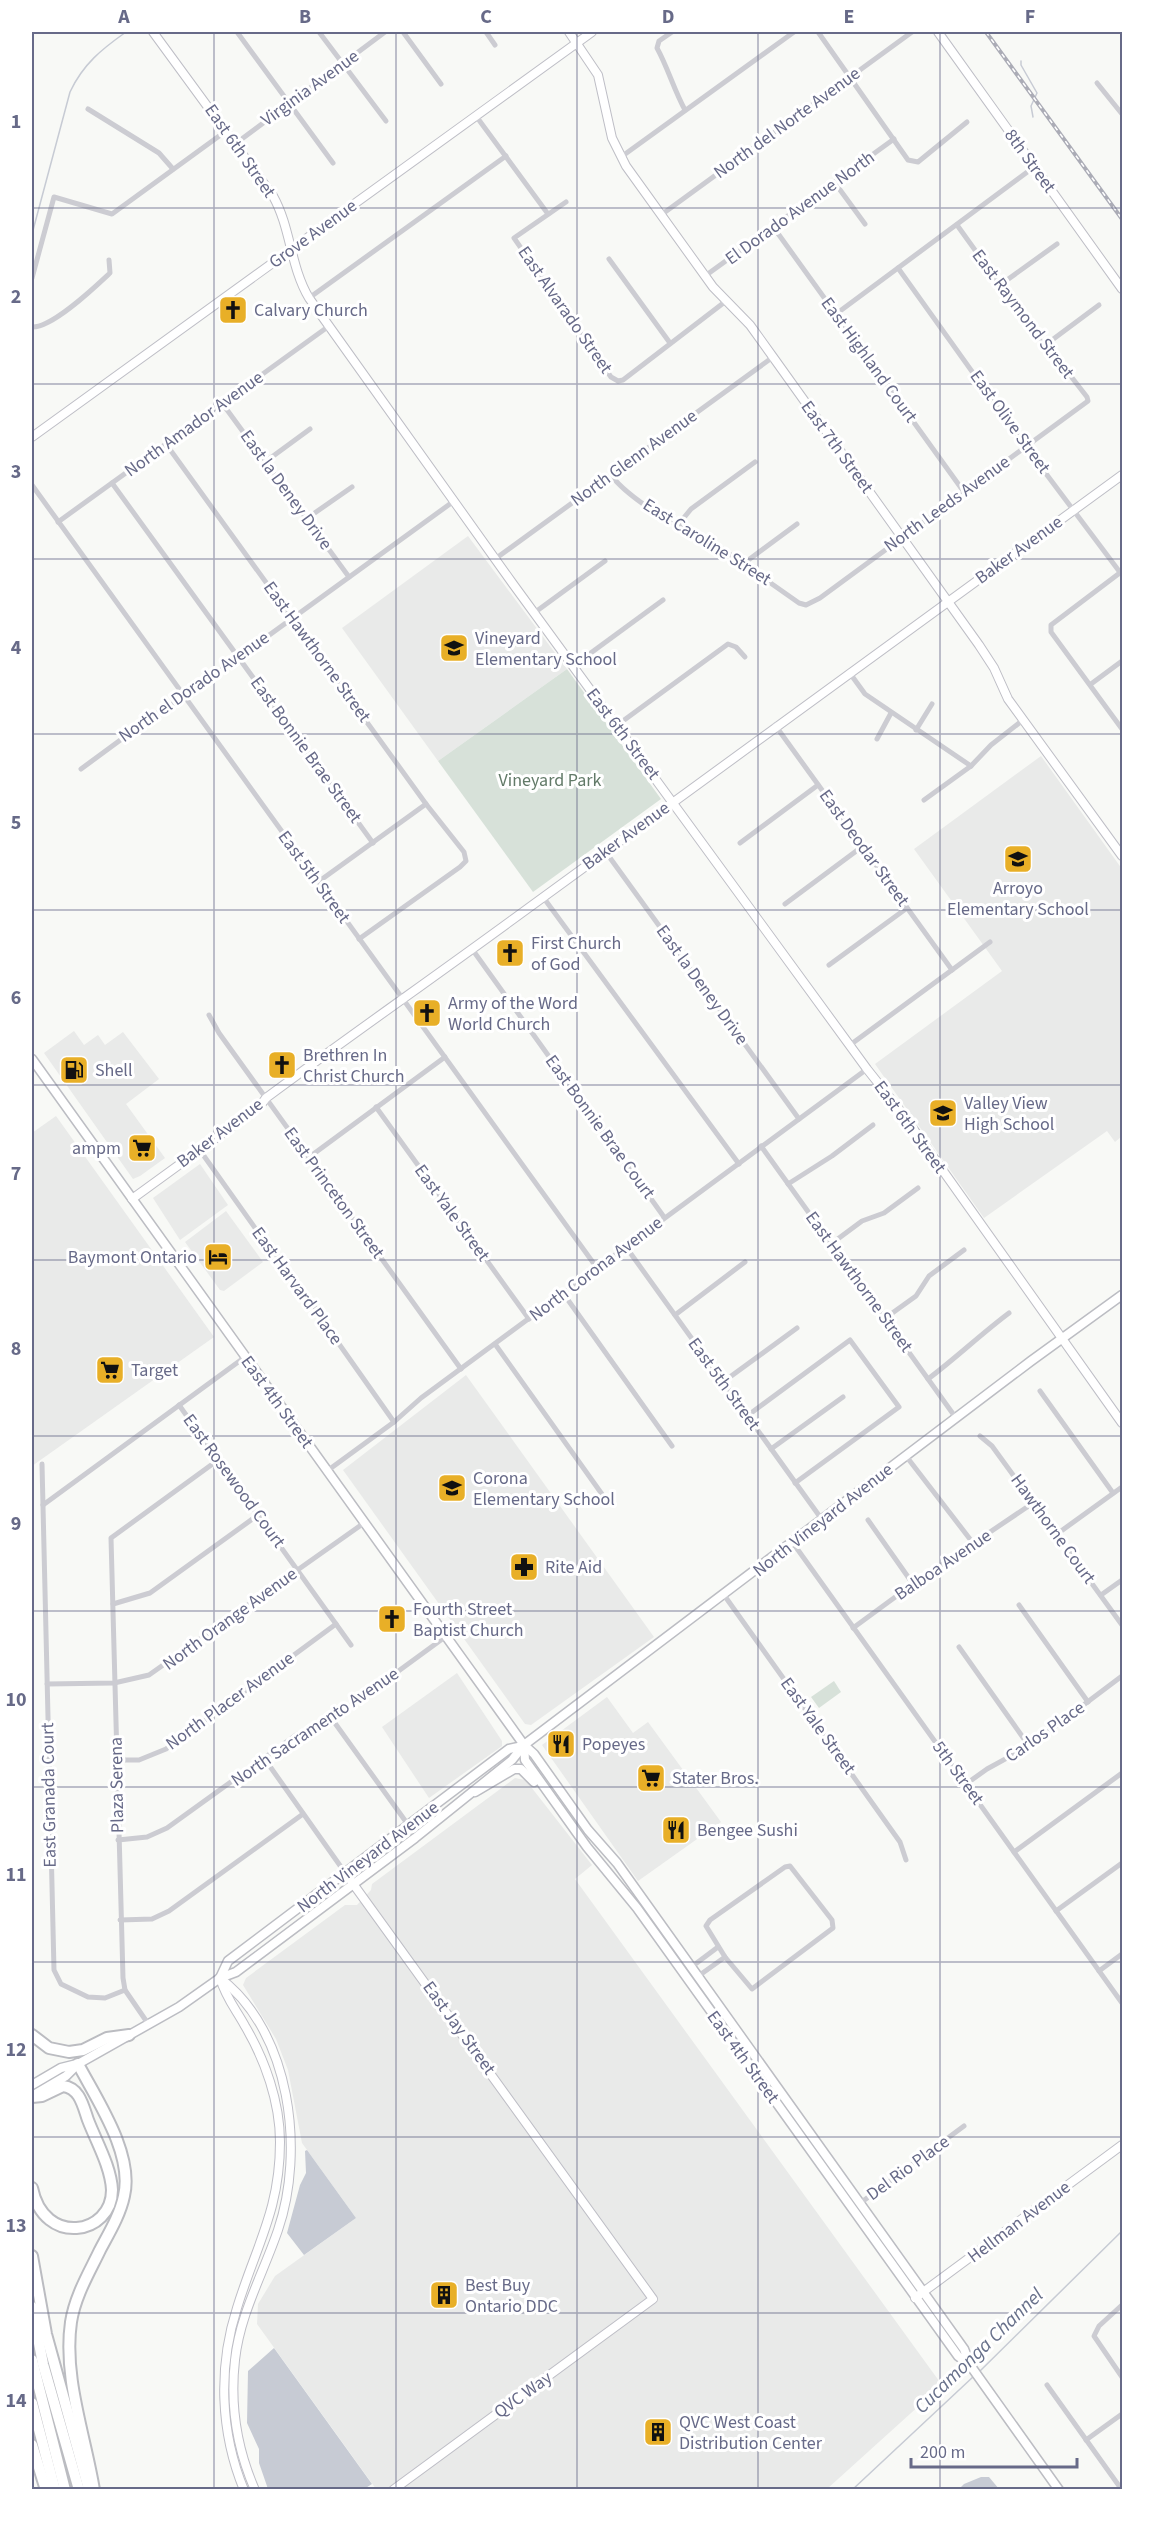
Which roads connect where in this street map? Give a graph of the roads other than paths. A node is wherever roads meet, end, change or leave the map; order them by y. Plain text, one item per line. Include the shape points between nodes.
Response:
1 (153, 32) edge
2 (237, 32) edge
3 (319, 32) edge
4 (385, 32) edge
5 (403, 32) edge
6 (486, 32) edge
7 (569, 32) edge
8 (592, 32) edge
9 (672, 32) edge
10 (794, 32) edge
11 (818, 32) edge
12 (912, 32) edge
13 (938, 32) edge
14 (577, 42) junction
15 (495, 45) dead end
16 (344, 64) junction
17 (850, 78) junction
18 (1097, 83) dead end
19 (441, 84) dead end
20 (290, 104) junction
21 (88, 109) dead end
22 (685, 110) junction
23 (1122, 111) edge
24 (476, 116) junction
25 (386, 122) dead end
26 (967, 122) dead end
27 (226, 131) junction
28 (894, 139) junction
29 (235, 144) junction
30 (506, 156) junction
31 (621, 156) junction
32 (333, 163) dead end
33 (1034, 167) junction
34 (173, 169) junction
35 (835, 183) junction
36 (566, 202) dead end
37 (548, 214) junction
38 (661, 215) junction
39 (865, 224) dead end
40 (957, 225) junction
41 (774, 228) junction
42 (1057, 244) dead end
43 (290, 251) junction
44 (609, 259) dead end
45 (109, 260) dead end
46 (898, 268) junction
47 (705, 276) junction
48 (32, 279) edge
49 (1000, 285) junction
50 (1122, 289) edge
51 (309, 298) junction
52 (726, 301) junction
53 (1100, 305) dead end
54 (836, 314) junction
55 (329, 326) junction
56 (32, 327) edge
57 (670, 343) junction
58 (1044, 346) junction
59 (773, 357) junction
60 (1088, 402) joint
61 (222, 404) junction
62 (310, 429) dead end
63 (32, 437) edge
64 (166, 444) junction
65 (1026, 447) junction
66 (265, 462) junction
67 (755, 462) dead end
68 (611, 475) junction
69 (1122, 475) edge
70 (112, 483) junction
71 (32, 485) edge
72 (352, 486) dead end
73 (964, 492) junction
74 (454, 501) junction
75 (1075, 509) junction
76 (306, 519) junction
77 (58, 522) junction
78 (797, 524) dead end
79 (678, 525) junction
80 (902, 537) junction
81 (495, 559) junction
82 (605, 561) dead end
83 (743, 564) junction
84 (1122, 573) edge
85 (349, 577) junction
86 (663, 600) dead end
87 (948, 602) junction
88 (806, 605) joint
89 (534, 613) junction
90 (292, 618) junction
91 (745, 657) dead end
92 (239, 658) junction
93 (1122, 661) edge
94 (573, 666) junction
95 (849, 672) junction
96 (1091, 684) junction
97 (184, 697) junction
98 (932, 704) dead end
99 (891, 713) junction
100 (1023, 720) junction
101 (775, 725) junction
102 (616, 726) junction
103 (1122, 729) edge
104 (916, 730) junction
105 (877, 739) dead end
106 (971, 766) junction
107 (81, 769) dead end
108 (818, 785) junction
109 (924, 800) dead end
110 (673, 801) junction
111 (426, 804) junction
112 (373, 843) junction
113 (740, 843) dead end
114 (862, 846) junction
115 (605, 851) junction
116 (1121, 851) edge
117 (318, 882) junction
118 (543, 897) junction
119 (785, 904) dead end
120 (907, 908) junction
121 (359, 939) junction
122 (990, 942) dead end
123 (472, 949) junction
124 (829, 965) dead end
125 (952, 970) junction
126 (401, 998) junction
127 (210, 1015) dead end
128 (849, 1045) junction
129 (445, 1057) junction
130 (32, 1059) edge
131 (867, 1070) junction
132 (266, 1098) junction
133 (376, 1107) junction
134 (799, 1119) junction
135 (873, 1125) dead end
136 (761, 1146) junction
137 (199, 1149) junction
138 (308, 1158) junction
139 (739, 1164) junction
140 (788, 1184) junction
141 (918, 1188) dead end
142 (132, 1198) junction
143 (664, 1217) junction
144 (831, 1244) junction
145 (626, 1247) junction
146 (964, 1250) dead end
147 (745, 1262) dead end
148 (597, 1268) junction
149 (563, 1293) junction
150 (1122, 1295) edge
151 (1009, 1313) dead end
152 (675, 1315) junction
153 (529, 1319) junction
154 (885, 1319) junction
155 (797, 1328) dead end
156 (1061, 1339) junction
157 (495, 1344) junction
158 (245, 1357) junction
159 (461, 1369) junction
160 (928, 1379) junction
161 (723, 1382) junction
162 (1040, 1391) dead end
163 (843, 1396) dead end
164 (179, 1405) junction
165 (747, 1416) junction
166 (956, 1418) junction
167 (394, 1422) junction
168 (1122, 1423) edge
169 (980, 1436) dead end
170 (672, 1446) dead end
171 (771, 1449) junction
172 (906, 1456) junction
173 (218, 1460) junction
174 (42, 1464) dead end
175 (327, 1471) junction
176 (795, 1483) junction
177 (1122, 1487) edge
178 (1113, 1493) junction
179 (604, 1497) dead end
180 (1033, 1503) junction
181 (43, 1505) junction
182 (258, 1515) junction
183 (868, 1520) dead end
184 (823, 1521) junction
185 (364, 1523) junction
186 (1056, 1534) junction
187 (793, 1543) junction
188 (973, 1543) junction
189 (298, 1570) junction
190 (1122, 1580) edge
191 (913, 1584) junction
192 (724, 1595) junction
193 (1101, 1595) junction
194 (113, 1604) junction
195 (1018, 1605) dead end
196 (336, 1624) junction
197 (1122, 1625) edge
198 (853, 1628) junction
199 (445, 1637) junction
200 (351, 1645) dead end
201 (959, 1647) dead end
202 (1122, 1676) edge
203 (114, 1683) junction
204 (47, 1684) junction
205 (1088, 1702) junction
206 (332, 1719) junction
207 (524, 1745) junction
208 (1029, 1746) junction
209 (264, 1758) junction
210 (116, 1760) junction
211 (1122, 1773) edge
212 (966, 1784) junction
213 (469, 1793) junction
214 (451, 1794) junction
215 (303, 1814) junction
216 (409, 1826) junction
217 (415, 1838) junction
218 (118, 1840) junction
219 (582, 1841) junction
220 (1014, 1852) junction
221 (906, 1860) dead end
222 (1122, 1863) edge
223 (346, 1874) junction
224 (354, 1884) junction
225 (1056, 1911) junction
226 (120, 1920) junction
227 (718, 1947) junction
228 (1122, 1954) edge
229 (725, 1957) junction
230 (690, 1968) junction
231 (1099, 1971) junction
232 (697, 1977) junction
233 (220, 1978) junction
234 (125, 1990) junction
235 (1122, 2003) edge
236 (148, 2025) junction
237 (32, 2035) edge
238 (129, 2035) junction
239 (78, 2064) junction
240 (32, 2085) edge
241 (32, 2097) edge
242 (964, 2126) dead end
243 (1122, 2145) edge
244 (32, 2188) edge
245 (860, 2203) junction
246 (851, 2210) junction
247 (32, 2256) edge
248 (923, 2292) junction
249 (915, 2298) junction
250 (653, 2299) joint
251 (1122, 2304) edge
252 (32, 2307) edge
253 (32, 2360) edge
254 (970, 2365) junction
255 (1122, 2377) edge
256 (1047, 2385) dead end
257 (32, 2403) edge
258 (1122, 2414) edge
259 (1086, 2440) junction
260 (32, 2445) edge
261 (46, 2490) edge
262 (55, 2490) edge
263 (65, 2490) edge
264 (79, 2490) edge
265 (89, 2490) edge
266 (94, 2490) edge
267 (244, 2490) edge
268 (255, 2490) edge
269 (393, 2490) edge
270 (1059, 2490) edge
271 (1122, 2490) edge

1 - 27 street, East 6th Street
2 - 20 street
3 - 16 street
4 - 16 street, Virginia Avenue
5 - 19 street
6 - 15 street
7 - 14 street, East 7th Street
8 - 14 street, Grove Avenue
9 - 22 street via 659,41 657,48
10 - 22 street
11 - 17 street
12 - 17 street, North del Norte Avenue
13 - 33 street, 8th Street
14 - 24 street, Grove Avenue
14 - 31 street, East 7th Street via 598,75 608,124
16 - 20 street, Virginia Avenue
16 - 25 street
17 - 28 street
17 - 38 street, North del Norte Avenue
18 - 23 street
20 - 29 street, Virginia Avenue
20 - 32 street
21 - 34 street via 159,153
22 - 31 street
24 - 30 street
24 - 43 street, Grove Avenue
26 - 28 street via 918,162 908,160
27 - 29 street, East 6th Street
27 - 34 street
28 - 35 street, El Dorado Avenue North
29 - 43 street, East 6th Street via 277,204
30 - 37 street
30 - 51 street
31 - 38 street, East 7th Street
33 - 40 street
33 - 50 street, 8th Street
34 - 48 street via 112,214 54,197
35 - 39 street
35 - 41 street, El Dorado Avenue North
36 - 37 street
37 - 57 street, East Alvarado Street via 514,238 611,376 623,380
38 - 47 street, East 7th Street
40 - 46 street
40 - 49 street, East Raymond Street
41 - 47 street, El Dorado Avenue North
41 - 54 street, East Highland Court
42 - 49 street
43 - 51 street, East 6th Street
43 - 63 street, Grove Avenue
44 - 57 street
45 - 56 street via 110,273 91,291 45,325
46 - 54 street
46 - 65 street, East Olive Street
47 - 52 street, East 7th Street
49 - 58 street, East Raymond Street
51 - 55 street, East 6th Street
52 - 57 street
52 - 59 street, East 7th Street
53 - 58 street
54 - 73 street, East Highland Court
55 - 61 street, North Amador Avenue
55 - 74 street, East 6th Street
58 - 60 street, East Raymond Street
59 - 68 street, North Glenn Avenue
59 - 80 street, East 7th Street
60 - 65 street, North Leeds Avenue
61 - 64 street, North Amador Avenue
61 - 66 street, East la Deney Drive
62 - 66 street
64 - 70 street, North Amador Avenue
64 - 90 street, East Hawthorne Street
65 - 73 street, North Leeds Avenue
65 - 75 street, East Olive Street
66 - 76 street, East la Deney Drive
67 - 79 street via 691,509
68 - 79 street, East Caroline Street via 620,486
68 - 81 street, North Glenn Avenue
69 - 75 street, Baker Avenue
70 - 77 street, North Amador Avenue
70 - 92 street, East Bonnie Brae Street
71 - 77 street, East 5th Street
72 - 76 street
73 - 80 street, North Leeds Avenue
74 - 81 street, East 6th Street
74 - 85 street, North el Dorado Avenue
75 - 84 street, East Olive Street
75 - 87 street, Baker Avenue
76 - 85 street, East la Deney Drive
77 - 97 street, East 5th Street
78 - 83 street
79 - 83 street, East Caroline Street via 708,539
80 - 87 street, East 7th Street
80 - 88 street, North Leeds Avenue
81 - 89 street, East 6th Street
82 - 89 street
83 - 88 street, East Caroline Street
84 - 96 street via 1051,625 1051,632
85 - 90 street, North el Dorado Avenue
86 - 94 street
87 - 95 street, Baker Avenue
87 - 100 street, East 7th Street via 979,645
89 - 94 street, East 6th Street
90 - 92 street, North el Dorado Avenue
90 - 111 street, East Hawthorne Street
91 - 102 street via 728,644
92 - 97 street, North el Dorado Avenue
92 - 112 street, East Bonnie Brae Street
93 - 96 street
94 - 102 street, East 6th Street
95 - 99 street via 865,694
95 - 101 street, Baker Avenue
96 - 103 street
97 - 107 street, North el Dorado Avenue
97 - 117 street, East 5th Street
98 - 104 street
99 - 104 street
99 - 105 street
100 - 106 street
100 - 116 street, East 7th Street
101 - 108 street, East Deodar Street
101 - 110 street, Baker Avenue
102 - 110 street, East 6th Street
104 - 106 street
106 - 109 street
108 - 113 street
108 - 114 street, East Deodar Street
110 - 115 street, Baker Avenue
110 - 128 street, East 6th Street
111 - 112 street
111 - 121 street, East Hawthorne Street via 464,852 466,861
112 - 117 street
114 - 119 street
114 - 120 street, East Deodar Street
115 - 118 street, Baker Avenue
115 - 134 street, East la Deney Drive
117 - 121 street, East 5th Street
118 - 123 street, Baker Avenue
118 - 139 street
120 - 124 street
120 - 125 street, East Deodar Street
121 - 126 street, East 5th Street
122 - 125 street
123 - 126 street, Baker Avenue
123 - 143 street, East Bonnie Brae Court
125 - 128 street
126 - 129 street, East 5th Street
126 - 132 street, Baker Avenue
127 - 132 street, East Princeton Street
128 - 131 street, East 6th Street
129 - 133 street
129 - 148 street, East 5th Street
130 - 142 main road, East 4th Street
131 - 134 street, North Corona Avenue
131 - 156 street, East 6th Street via 902,1113
132 - 137 street, Baker Avenue
132 - 138 street, East Princeton Street
133 - 138 street
133 - 153 street, East Yale Street
134 - 136 street, North Corona Avenue
135 - 140 street
136 - 139 street, North Corona Avenue
136 - 140 street, East Hawthorne Street
137 - 142 street, Baker Avenue
137 - 167 street, East Harvard Place
138 - 159 street, East Princeton Street
139 - 143 street, North Corona Avenue
140 - 144 street, East Hawthorne Street
141 - 144 street
142 - 158 main road, East 4th Street
143 - 145 street, North Corona Avenue
144 - 154 street, East Hawthorne Street
145 - 148 street, North Corona Avenue
145 - 152 street, East 5th Street
146 - 154 street via 929,1276 916,1296
147 - 152 street
148 - 149 street, North Corona Avenue
149 - 153 street, North Corona Avenue
149 - 170 street
150 - 156 main road, North Vineyard Avenue
151 - 160 street
152 - 161 street, East 5th Street
153 - 157 street, North Corona Avenue
154 - 160 street, East Hawthorne Street
155 - 161 street
156 - 166 main road, North Vineyard Avenue
156 - 168 street, East 6th Street
157 - 159 street, North Corona Avenue
157 - 179 street
158 - 164 street
158 - 175 main road, East 4th Street
159 - 167 street, North Corona Avenue
160 - 166 street, East Hawthorne Street
161 - 165 street, East 5th Street
162 - 178 street
163 - 171 street
164 - 173 street, East Rosewood Court
164 - 181 street
165 - 171 street, East 5th Street
165 - 176 street via 850,1340 899,1407
166 - 172 main road, North Vineyard Avenue
167 - 175 street, North Corona Avenue
169 - 180 street, Hawthorne Court via 992,1446
171 - 176 street, East 5th Street
172 - 184 main road, North Vineyard Avenue
172 - 188 street
173 - 182 street, East Rosewood Court
173 - 194 street, Plaza Serena via 111,1538
174 - 181 street, East Granada Court
175 - 185 main road, East 4th Street
176 - 184 street, East 5th Street
177 - 178 street
178 - 186 street
180 - 186 street, Hawthorne Court
180 - 188 street, Balboa Avenue
181 - 204 street, East Granada Court
182 - 189 street, East Rosewood Court
182 - 194 street via 150,1593
183 - 191 street
184 - 187 main road, North Vineyard Avenue
185 - 189 street, North Orange Avenue
185 - 199 main road, East 4th Street
186 - 193 street, Hawthorne Court
187 - 192 main road, North Vineyard Avenue
187 - 198 street, 5th Street
188 - 191 street, Balboa Avenue
189 - 196 street, East Rosewood Court
189 - 203 street, North Orange Avenue via 162,1668
190 - 193 street
191 - 198 street, Balboa Avenue
192 - 207 main road, North Vineyard Avenue
192 - 221 street, East Yale Street via 900,1842
193 - 197 street, Hawthorne Court
194 - 203 street, Plaza Serena
195 - 205 street
196 - 200 street, East Rosewood Court
196 - 210 street, North Placer Avenue via 166,1749 139,1760
198 - 212 street, 5th Street
199 - 206 street, North Sacramento Avenue
199 - 207 main road, East 4th Street
201 - 208 street
202 - 205 street, Carlos Place
203 - 204 street, North Orange Avenue
203 - 210 street, Plaza Serena
204 - 234 street, East Granada Court via 54,1970 61,1984 88,1997 105,1998
205 - 208 street, Carlos Place
206 - 209 street, North Sacramento Avenue via 296,1735
206 - 216 street
207 - 213 main road, North Vineyard Avenue via 512,1760
207 - 214 main road, North Vineyard Avenue via 509,1749
207 - 219 main road, East 4th Street via 525,1760
207 - 230 main road, East 4th Street via 610,1855
208 - 212 street, Carlos Place
209 - 215 street, East Jay Street
209 - 218 street, North Sacramento Avenue via 167,1828 147,1837
210 - 218 street, Plaza Serena
211 - 220 street
212 - 220 street, 5th Street
213 - 217 main road, North Vineyard Avenue
213 - 219 main road via 521,1769
214 - 216 main road, North Vineyard Avenue
214 - 217 main road via 447,1804 421,1826
215 - 223 street, East Jay Street
215 - 226 street via 170,1911 153,1919
216 - 223 main road, North Vineyard Avenue
217 - 224 main road, North Vineyard Avenue
218 - 226 street, Plaza Serena
219 - 246 main road, East 4th Street via 637,1908
220 - 225 street, 5th Street
222 - 225 street
223 - 224 street, East Jay Street
223 - 233 main road, North Vineyard Avenue via 228,1961
224 - 233 main road, North Vineyard Avenue via 236,1972
224 - 250 street, East Jay Street
225 - 231 street, 5th Street
226 - 234 street, Plaza Serena
227 - 229 street
227 - 229 street via 706,1929 707,1923 785,1866 793,1867 832,1920 831,1931 752,1989
227 - 230 street
228 - 231 street
229 - 232 street
230 - 232 main road, East 4th Street
231 - 235 street, 5th Street
232 - 245 main road, East 4th Street
233 - 236 main road, North Vineyard Avenue
233 - 267 street via 225,1996 263,2063 272,2088 280,2139 276,2195 237,2306 226,2355 226,2425
233 - 268 street via 235,1990 266,2038 282,2079 290,2127 290,2185 278,2230 241,2327 235,2361 237,2434
234 - 236 street, Plaza Serena
236 - 238 main road, North Vineyard Avenue
237 - 238 highway via 49,2048 69,2052 107,2038
238 - 239 main road, North Vineyard Avenue
239 - 240 main road, North Vineyard Avenue via 61,2068
239 - 241 main road, North Vineyard Avenue
239 - 266 highway via 113,2134 126,2173 123,2202 76,2300 70,2337 73,2382
241 - 244 highway via 63,2086 75,2091 112,2189 102,2215 88,2225 74,2228 56,2225 44,2216
242 - 245 street, Del Rio Place
243 - 248 street, Hellman Avenue
245 - 246 street, Del Rio Place
245 - 248 main road, East 4th Street
246 - 249 main road, East 4th Street
247 - 265 highway via 46,2334
248 - 249 street, Hellman Avenue
248 - 254 main road, East 4th Street via 964,2349
249 - 254 main road, East 4th Street via 958,2356
250 - 269 street, QVC Way
251 - 255 street via 1094,2336
252 - 264 highway via 43,2364
253 - 263 highway
254 - 270 main road, East 4th Street
256 - 259 street
257 - 262 highway
258 - 259 street
259 - 271 street
260 - 261 highway

